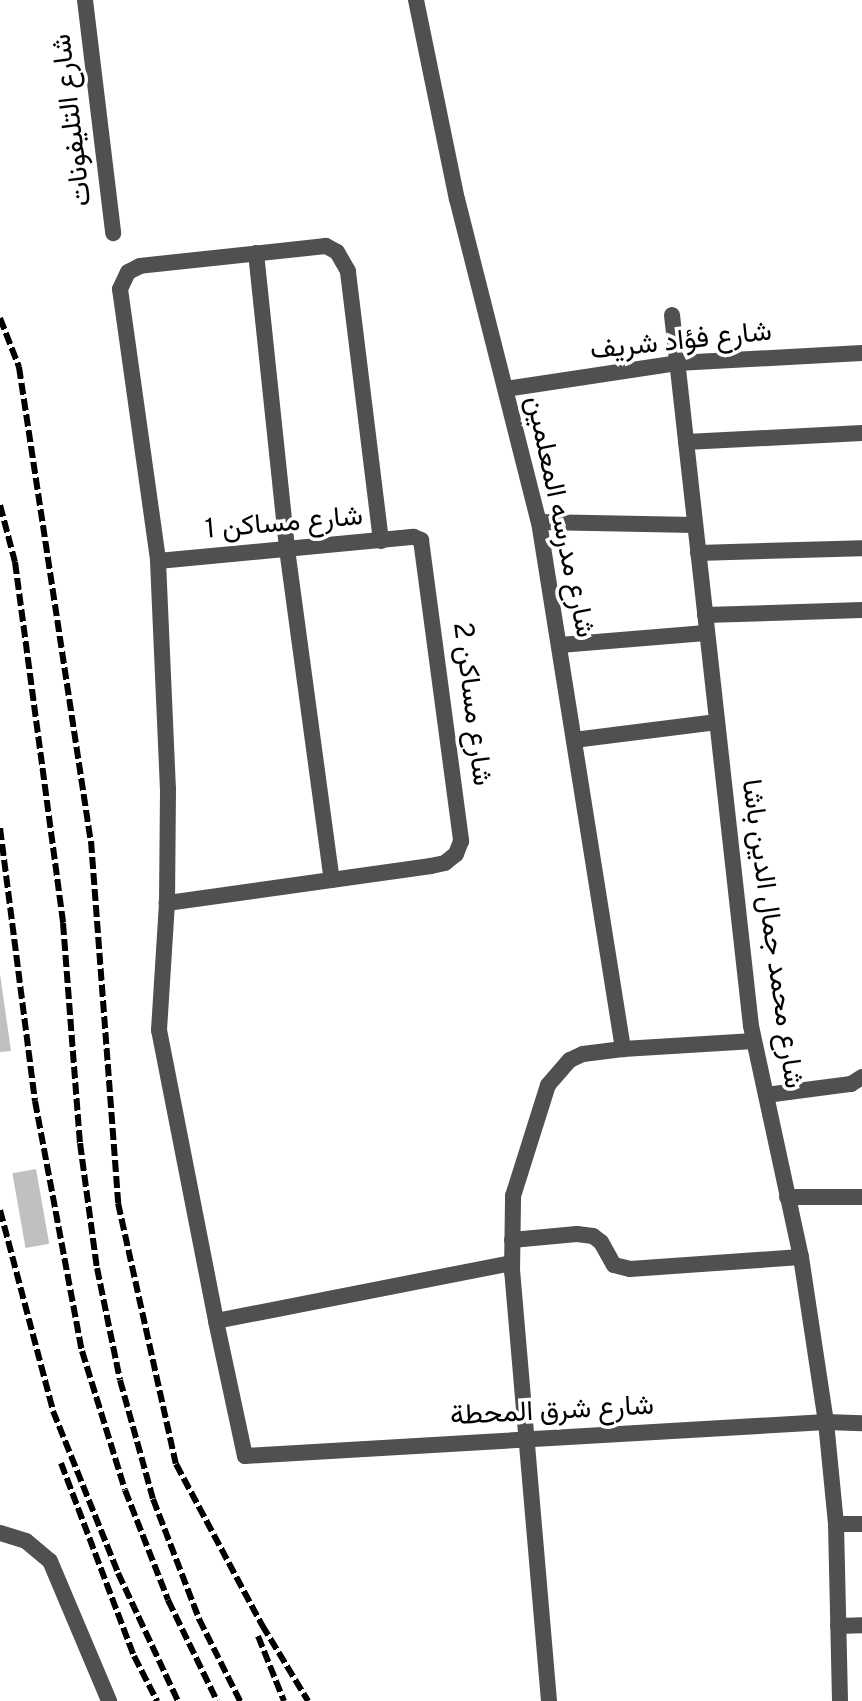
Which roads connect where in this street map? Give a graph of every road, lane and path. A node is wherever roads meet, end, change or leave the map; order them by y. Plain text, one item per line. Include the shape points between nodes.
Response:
1 (85, 0) edge
2 (416, 0) edge
3 (113, 233) dead end
4 (256, 253) junction
5 (672, 315) dead end
6 (862, 353) edge
7 (677, 363) junction
8 (506, 389) junction
9 (862, 433) edge
10 (686, 442) junction
11 (539, 522) junction
12 (695, 525) junction
13 (414, 537) joint
14 (381, 541) junction
15 (862, 548) edge
16 (287, 549) junction
17 (698, 553) junction
18 (158, 561) junction
19 (862, 610) edge
20 (705, 615) junction
21 (706, 633) junction
22 (560, 645) junction
23 (717, 722) junction
24 (574, 740) junction
25 (332, 880) junction
26 (167, 903) junction
27 (754, 1041) junction
28 (623, 1049) junction
29 (862, 1077) edge
30 (766, 1095) junction
31 (787, 1197) junction
32 (862, 1197) edge
33 (512, 1240) junction
34 (801, 1257) junction
35 (511, 1263) junction
36 (216, 1321) junction
37 (826, 1422) junction
38 (862, 1423) edge
39 (526, 1440) junction
40 (836, 1524) junction
41 (862, 1524) edge
42 (0, 1533) edge
43 (862, 1625) edge
44 (838, 1626) junction
45 (109, 1701) edge
46 (549, 1701) edge
47 (840, 1701) edge

1 - 3 street, شارع التليفونات
2 - 8 street, شارع مدرسه المعلمين via 457,199
4 - 14 street via 326,246 337,252 348,271
4 - 16 street
4 - 18 street via 140,266 123,277 120,289
5 - 7 street, شارع محمد جمال الدين باشا
6 - 7 street, شارع فؤاد شريف
7 - 8 street, شارع فؤاد شريف
7 - 10 street, شارع محمد جمال الدين باشا
8 - 11 street, شارع مدرسه المعلمين
9 - 10 street
10 - 12 street, شارع محمد جمال الدين باشا
11 - 12 street
11 - 22 street, شارع مدرسه المعلمين
12 - 17 street, شارع محمد جمال الدين باشا
13 - 14 street, شارع مساكن 1
13 - 25 street, شارع مساكن 2 via 424,545 461,841 445,863
14 - 16 street, شارع مساكن 1
15 - 17 street
16 - 18 street, شارع مساكن 1
16 - 25 street
17 - 20 street, شارع محمد جمال الدين باشا
18 - 26 street
19 - 20 street
20 - 21 street, شارع محمد جمال الدين باشا
21 - 22 street
21 - 23 street, شارع محمد جمال الدين باشا
22 - 24 street, شارع مدرسه المعلمين
23 - 24 street
23 - 27 street, شارع محمد جمال الدين باشا
24 - 28 street, شارع مدرسه المعلمين
25 - 26 street
26 - 36 street via 159,1008 162,1055
27 - 28 street
27 - 30 street, شارع محمد جمال الدين باشا
28 - 33 street via 570,1060 548,1085 513,1196
29 - 30 street via 851,1084
30 - 31 street, شارع محمد جمال الدين باشا
31 - 32 street
31 - 34 street, شارع محمد جمال الدين باشا
33 - 34 street via 593,1236 614,1265 630,1269
33 - 35 street
34 - 37 street, شارع محمد جمال الدين باشا
35 - 36 street
35 - 39 street
36 - 39 street, شارع شرق المحطة via 245,1456
37 - 38 street, شارع شرق المحطة
37 - 39 street, شارع شرق المحطة
37 - 40 street, شارع محمد جمال الدين باشا
39 - 46 street
40 - 41 street
40 - 44 street, شارع محمد جمال الدين باشا
42 - 45 street via 26,1541 50,1561
43 - 44 street
44 - 47 street, شارع محمد جمال الدين باشا

